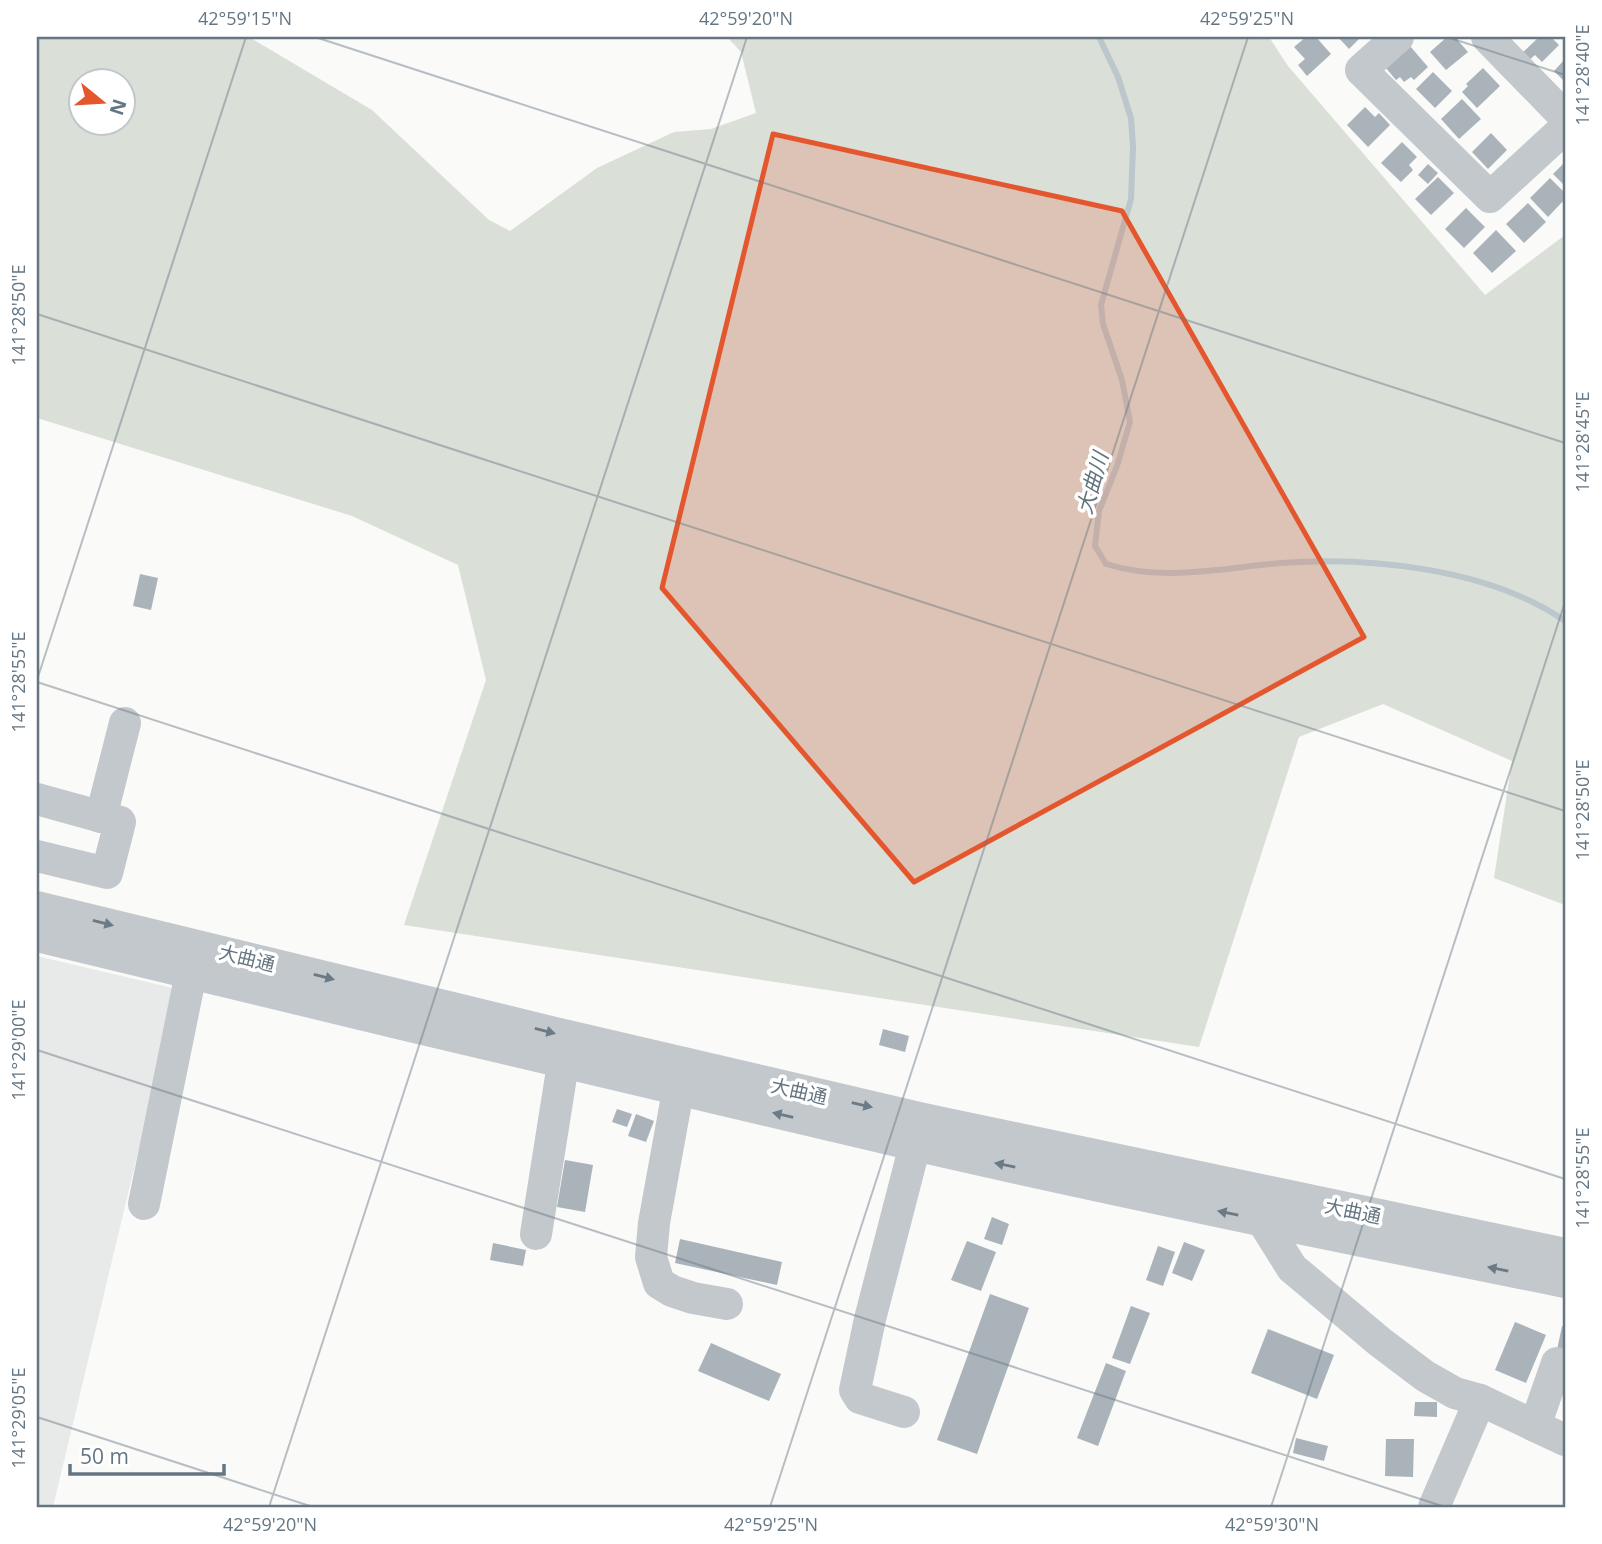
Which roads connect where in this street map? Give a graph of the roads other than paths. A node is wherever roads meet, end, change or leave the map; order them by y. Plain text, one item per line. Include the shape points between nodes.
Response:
1 (1398, 37) edge
2 (1486, 37) edge
3 (1565, 117) edge
4 (1565, 128) edge
5 (125, 723) dead end
6 (37, 799) edge
7 (101, 817) junction
8 (37, 856) edge
9 (37, 907) edge
10 (37, 936) edge
11 (191, 973) junction
12 (563, 1064) junction
13 (678, 1091) junction
14 (915, 1145) junction
15 (144, 1204) dead end
16 (1262, 1220) junction
17 (536, 1234) dead end
18 (1565, 1254) edge
19 (1565, 1282) edge
20 (727, 1304) dead end
21 (1557, 1363) dead end
22 (1480, 1400) junction
23 (904, 1412) dead end
24 (1535, 1426) junction
25 (1565, 1440) edge
26 (1434, 1507) edge

1 - 4 street via 1361,70 1490,197
2 - 3 street
5 - 7 street
6 - 7 street
7 - 8 street via 120,821 107,873
9 -> 18 street, 大曲通 via 923,1119
10 - 11 street, 大曲通
11 - 12 street, 大曲通
11 - 15 street
12 - 13 street, 大曲通
12 - 17 street
14 -> 13 street, 大曲通
13 - 20 street via 651,1257 659,1283 692,1298
16 -> 14 street, 大曲通
14 - 23 street via 855,1390 860,1398
19 -> 16 street, 大曲通
16 - 22 street via 1292,1268 1360,1326 1425,1376
21 - 24 street
22 - 24 street
22 - 26 street
24 - 25 street

